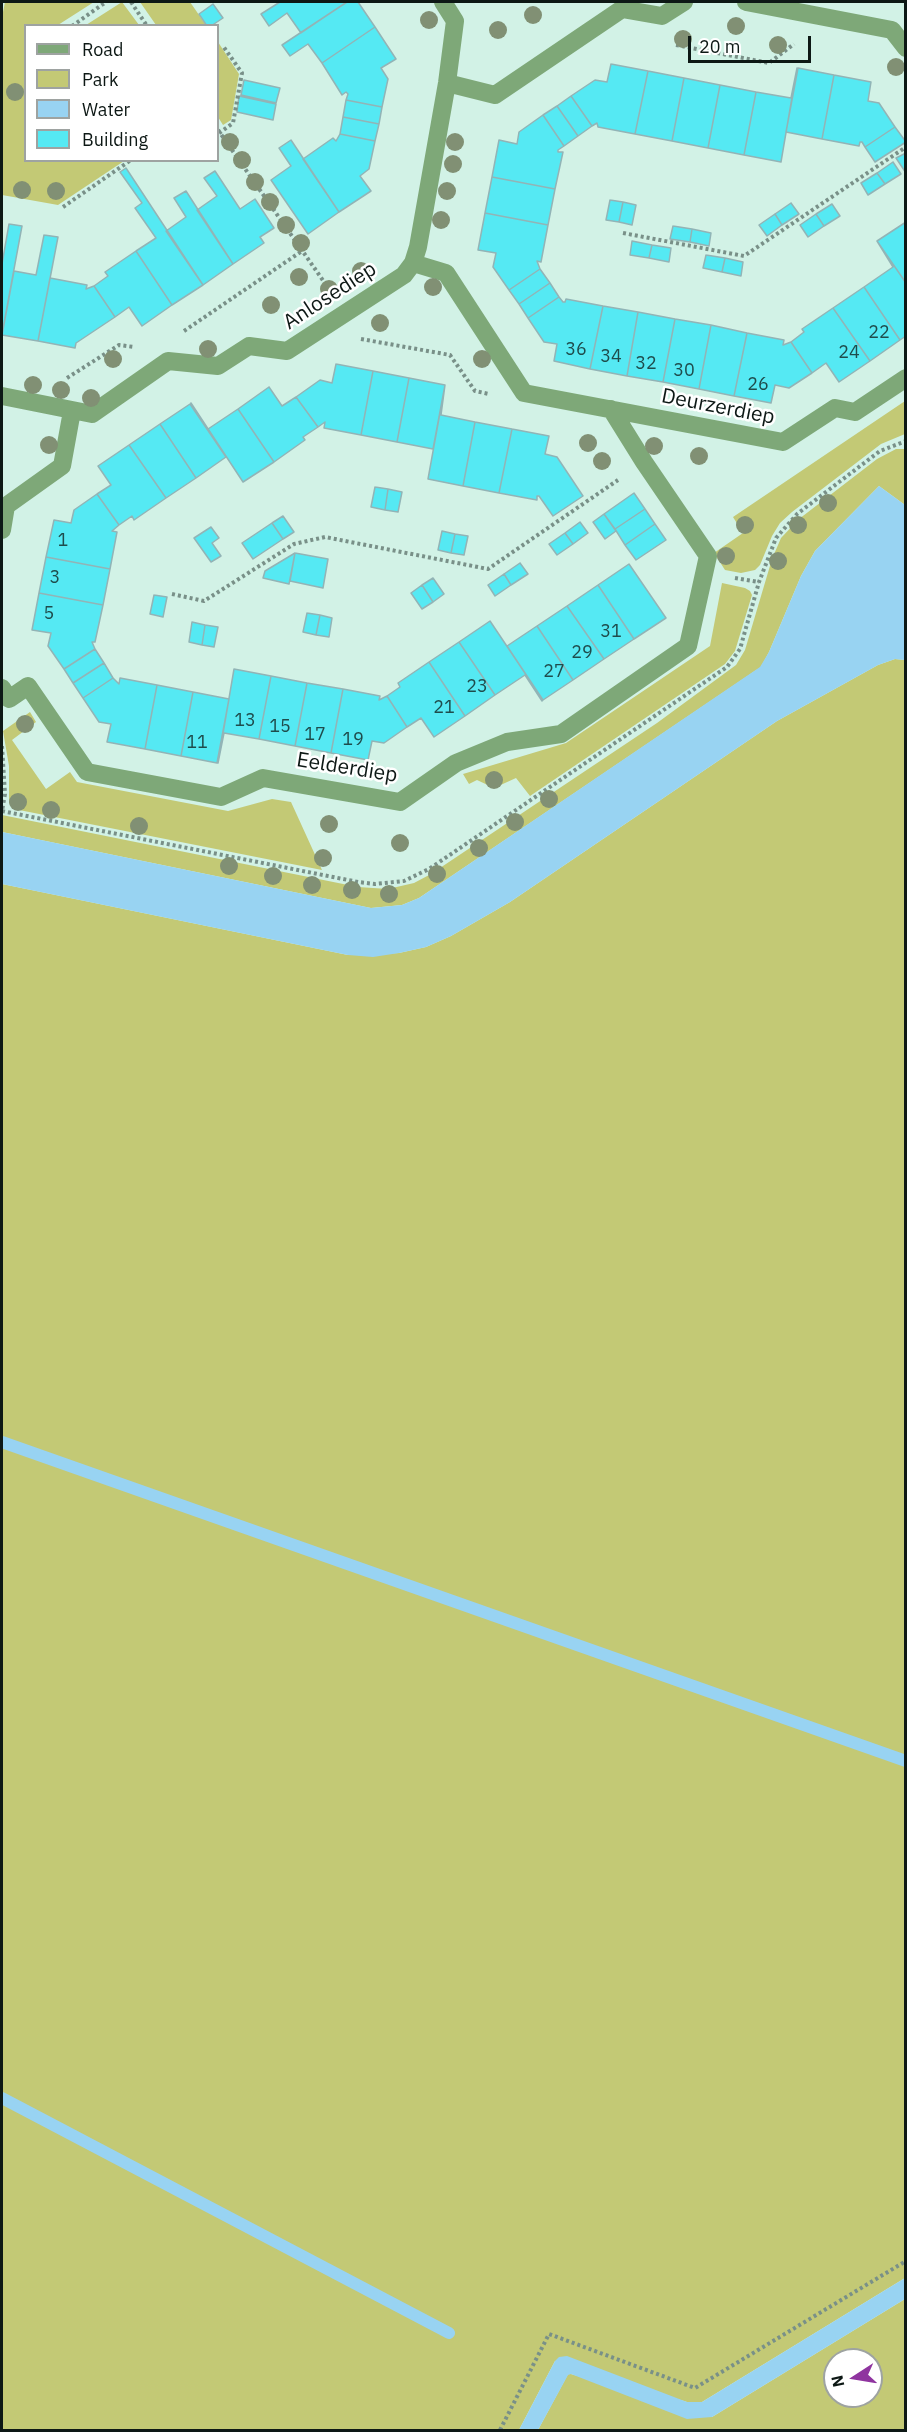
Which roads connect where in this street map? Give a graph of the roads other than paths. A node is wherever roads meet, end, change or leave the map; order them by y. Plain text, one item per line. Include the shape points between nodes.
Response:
1 (443, 2) edge
2 (684, 2) edge
3 (746, 2) edge
4 (899, 26) edge
5 (906, 48) edge
6 (447, 83) junction
7 (413, 263) junction
8 (906, 378) edge
9 (2, 396) edge
10 (611, 409) junction
11 (72, 411) junction
12 (2, 530) edge
13 (2, 688) edge

1 - 6 street via 455,21
2 - 6 street via 662,16 622,9 495,95
3 - 4 street
4 - 5 street
6 - 7 street
7 - 10 street via 446,273 524,393
7 - 11 street, Anlosediep via 400,278 287,351 249,346 218,366 168,360 92,414
8 - 10 street, Deurzerdiep via 855,412 835,408 783,442
9 - 11 street, Anlosediep
10 - 13 street, Eelderdiep via 708,556 688,646 561,734 507,742 456,763 400,802 263,778 221,797 87,772 28,686 9,699
11 - 12 street via 62,466 6,506

